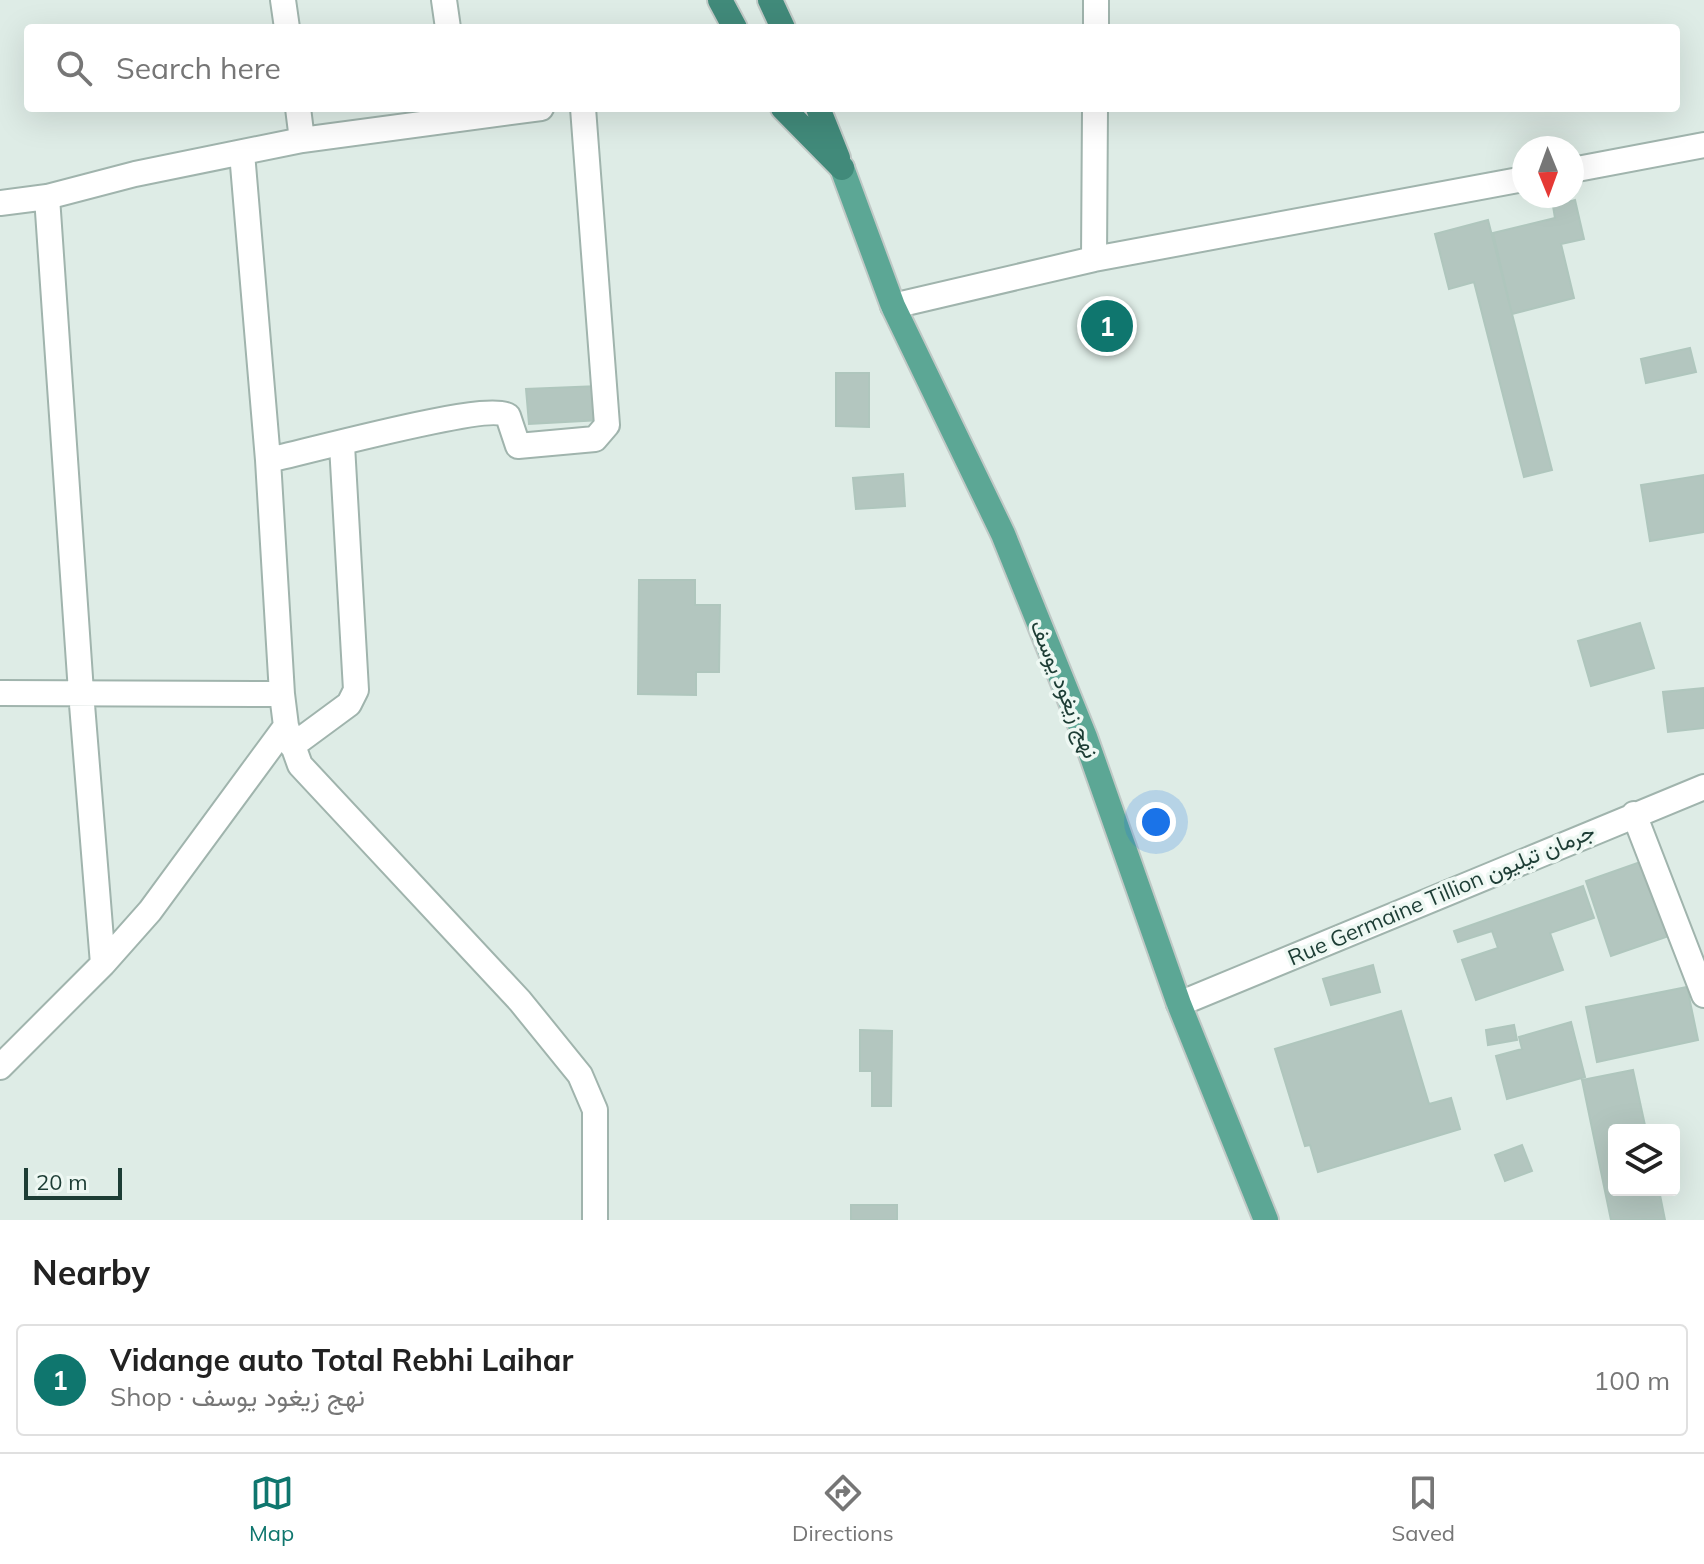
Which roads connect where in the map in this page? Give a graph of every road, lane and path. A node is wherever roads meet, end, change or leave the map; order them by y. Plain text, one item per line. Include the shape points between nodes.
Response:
1 (283, 0) edge
2 (444, 0) edge
3 (720, 0) edge
4 (770, 0) edge
5 (1096, 0) edge
6 (286, 24) edge
7 (447, 24) edge
8 (733, 24) edge
9 (781, 24) edge
10 (1096, 24) edge
11 (298, 112) edge
12 (583, 112) edge
13 (787, 112) edge
14 (820, 112) edge
15 (1095, 112) edge
16 (463, 113) edge
17 (302, 140) junction
18 (1704, 145) edge
19 (242, 153) junction
20 (842, 168) junction
21 (1584, 168) edge
22 (1512, 181) edge
23 (47, 197) junction
24 (0, 203) edge
25 (1094, 259) junction
26 (893, 306) junction
27 (342, 445) junction
28 (268, 460) junction
29 (81, 692) junction
30 (0, 693) edge
31 (282, 694) junction
32 (293, 746) junction
33 (1704, 787) edge
34 (1634, 814) junction
35 (103, 964) junction
36 (1704, 995) edge
37 (1179, 1004) junction
38 (0, 1067) edge
39 (595, 1220) edge
40 (1266, 1220) edge

1 - 6 street
2 - 7 street
3 - 8 highway
4 - 9 highway
5 - 10 street
11 - 17 street
12 - 27 street via 604,432 595,439 518,446 508,416 497,412 424,422
13 - 20 highway, نهج زيغود يوسف
14 - 20 highway, نهج زيغود يوسف
15 - 25 street
16 - 17 street
17 - 19 street
18 - 21 street
19 - 23 street
19 - 28 street
20 - 26 main road, نهج زيغود يوسف
22 - 25 street
23 - 24 street
23 - 29 street
25 - 26 street
26 - 37 main road, نهج زيغود يوسف via 1009,548 1085,737
27 - 28 street
27 - 32 street via 355,695
28 - 31 street
29 - 30 street
29 - 31 street
29 - 35 street
31 - 32 street
32 - 35 street
32 - 39 street via 377,850 520,1001 580,1075 595,1110
33 - 34 street, Rue Germaine Tillion جرمان تيليون
34 - 36 street
34 - 37 street, Rue Germaine Tillion جرمان تيليون
35 - 38 street
37 - 40 main road, نهج زيغود يوسف

